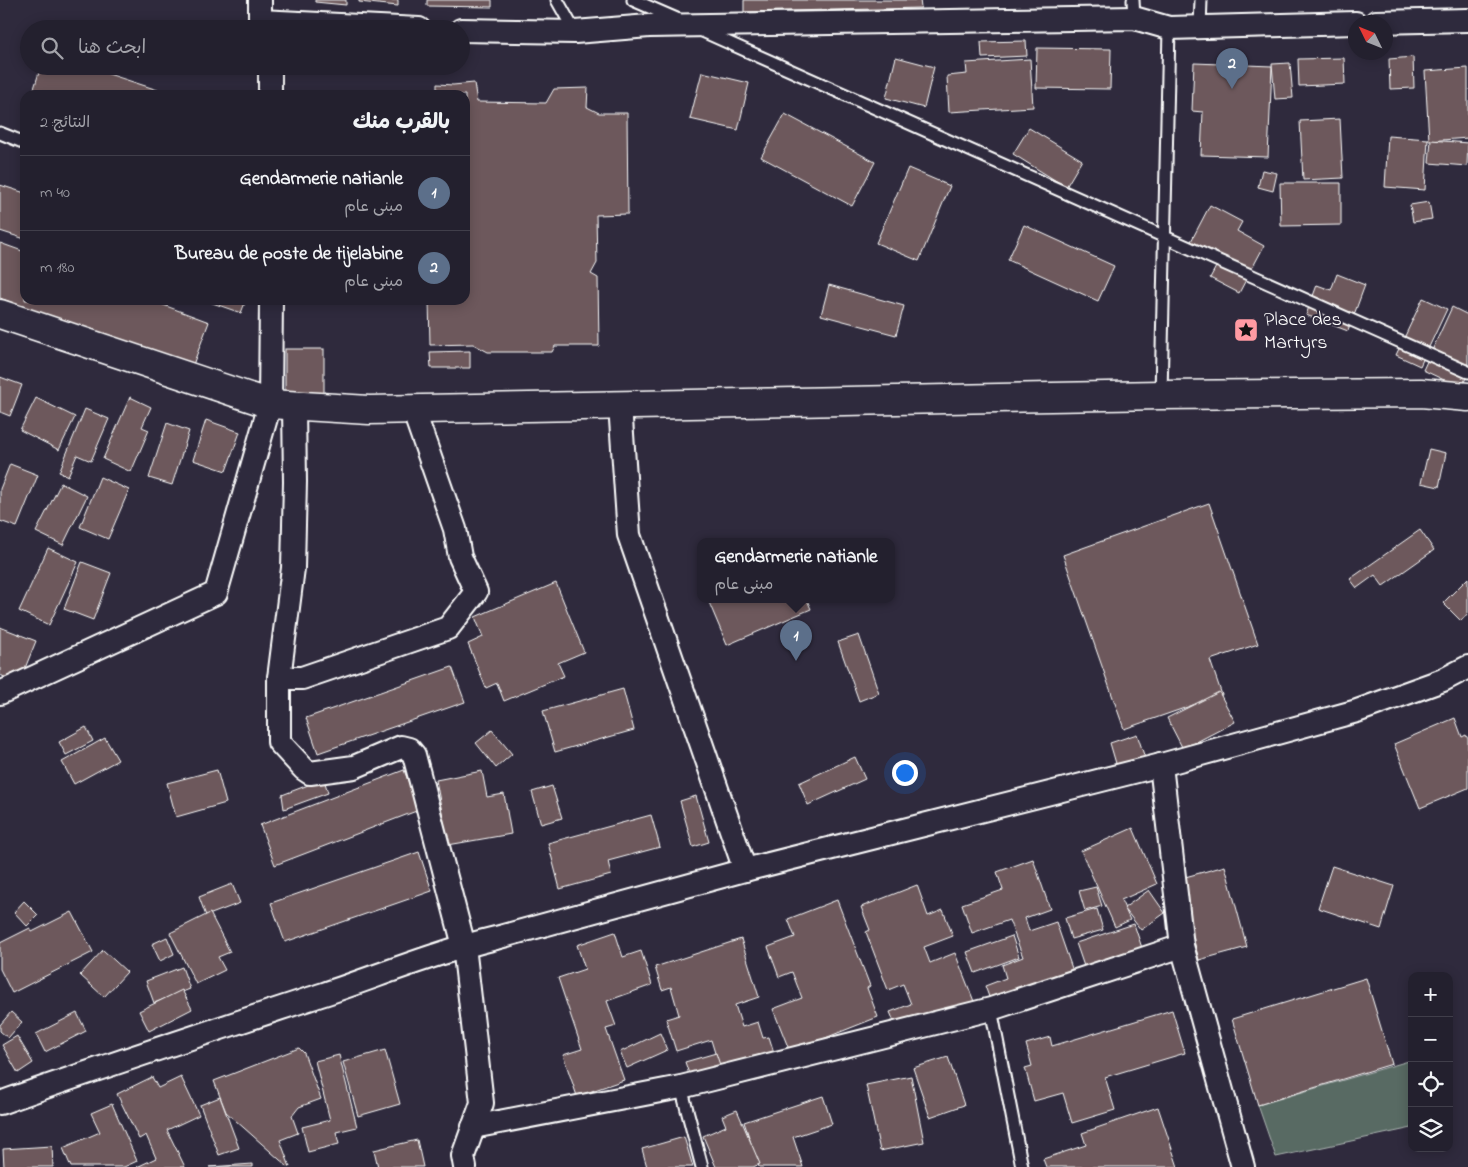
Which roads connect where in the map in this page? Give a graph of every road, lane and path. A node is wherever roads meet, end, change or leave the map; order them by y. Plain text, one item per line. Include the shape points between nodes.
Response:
1 (557, 0) edge
2 (632, 0) edge
3 (1201, 0) edge
4 (1134, 9) edge
5 (260, 17) edge
6 (300, 20) edge
7 (1468, 20) edge
8 (1393, 22) edge
9 (1348, 23) edge
10 (691, 26) junction
11 (1200, 27) junction
12 (1169, 28) junction
13 (470, 30) edge
14 (575, 32) junction
15 (270, 75) edge
16 (270, 90) edge
17 (0, 133) edge
18 (20, 140) edge
19 (1164, 236) junction
20 (272, 305) edge
21 (0, 314) edge
22 (1468, 372) edge
23 (1160, 395) junction
24 (1468, 397) edge
25 (282, 405) junction
26 (620, 405) junction
27 (413, 409) junction
28 (1468, 667) edge
29 (279, 678) junction
30 (0, 693) edge
31 (1161, 765) junction
32 (744, 870) junction
33 (464, 946) junction
34 (1182, 946) junction
35 (991, 1009) junction
36 (681, 1087) junction
37 (0, 1103) edge
38 (473, 1127) junction
39 (466, 1167) edge
40 (702, 1167) edge
41 (1022, 1167) edge
42 (1244, 1167) edge

1 - 14 lane
2 - 10 lane
3 - 11 lane
4 - 10 street
4 - 12 street
5 - 6 street
7 - 8 street
9 - 11 street
10 - 14 street
10 - 19 lane
11 - 12 street
12 - 19 lane
13 - 14 street
15 - 16 street
17 - 18 lane
19 - 22 lane
19 - 23 lane
20 - 25 street
21 - 25 main road
23 - 24 main road via 1421,393
23 - 26 main road
25 - 27 main road
25 - 29 street via 295,482 293,568
25 - 30 street via 216,593
26 - 27 main road
26 - 32 street via 629,535
27 - 29 street via 454,528 460,557 476,592 448,628 302,678
28 - 31 street via 1443,680 1357,711
29 - 33 street via 279,742 304,770 316,773 354,766 401,747 414,755
31 - 32 street
31 - 34 street
32 - 33 street
33 - 37 street
33 - 38 street via 482,1103
34 - 35 street
34 - 42 street
35 - 36 street
35 - 41 lane
36 - 38 street
36 - 40 lane
38 - 39 street via 463,1156

